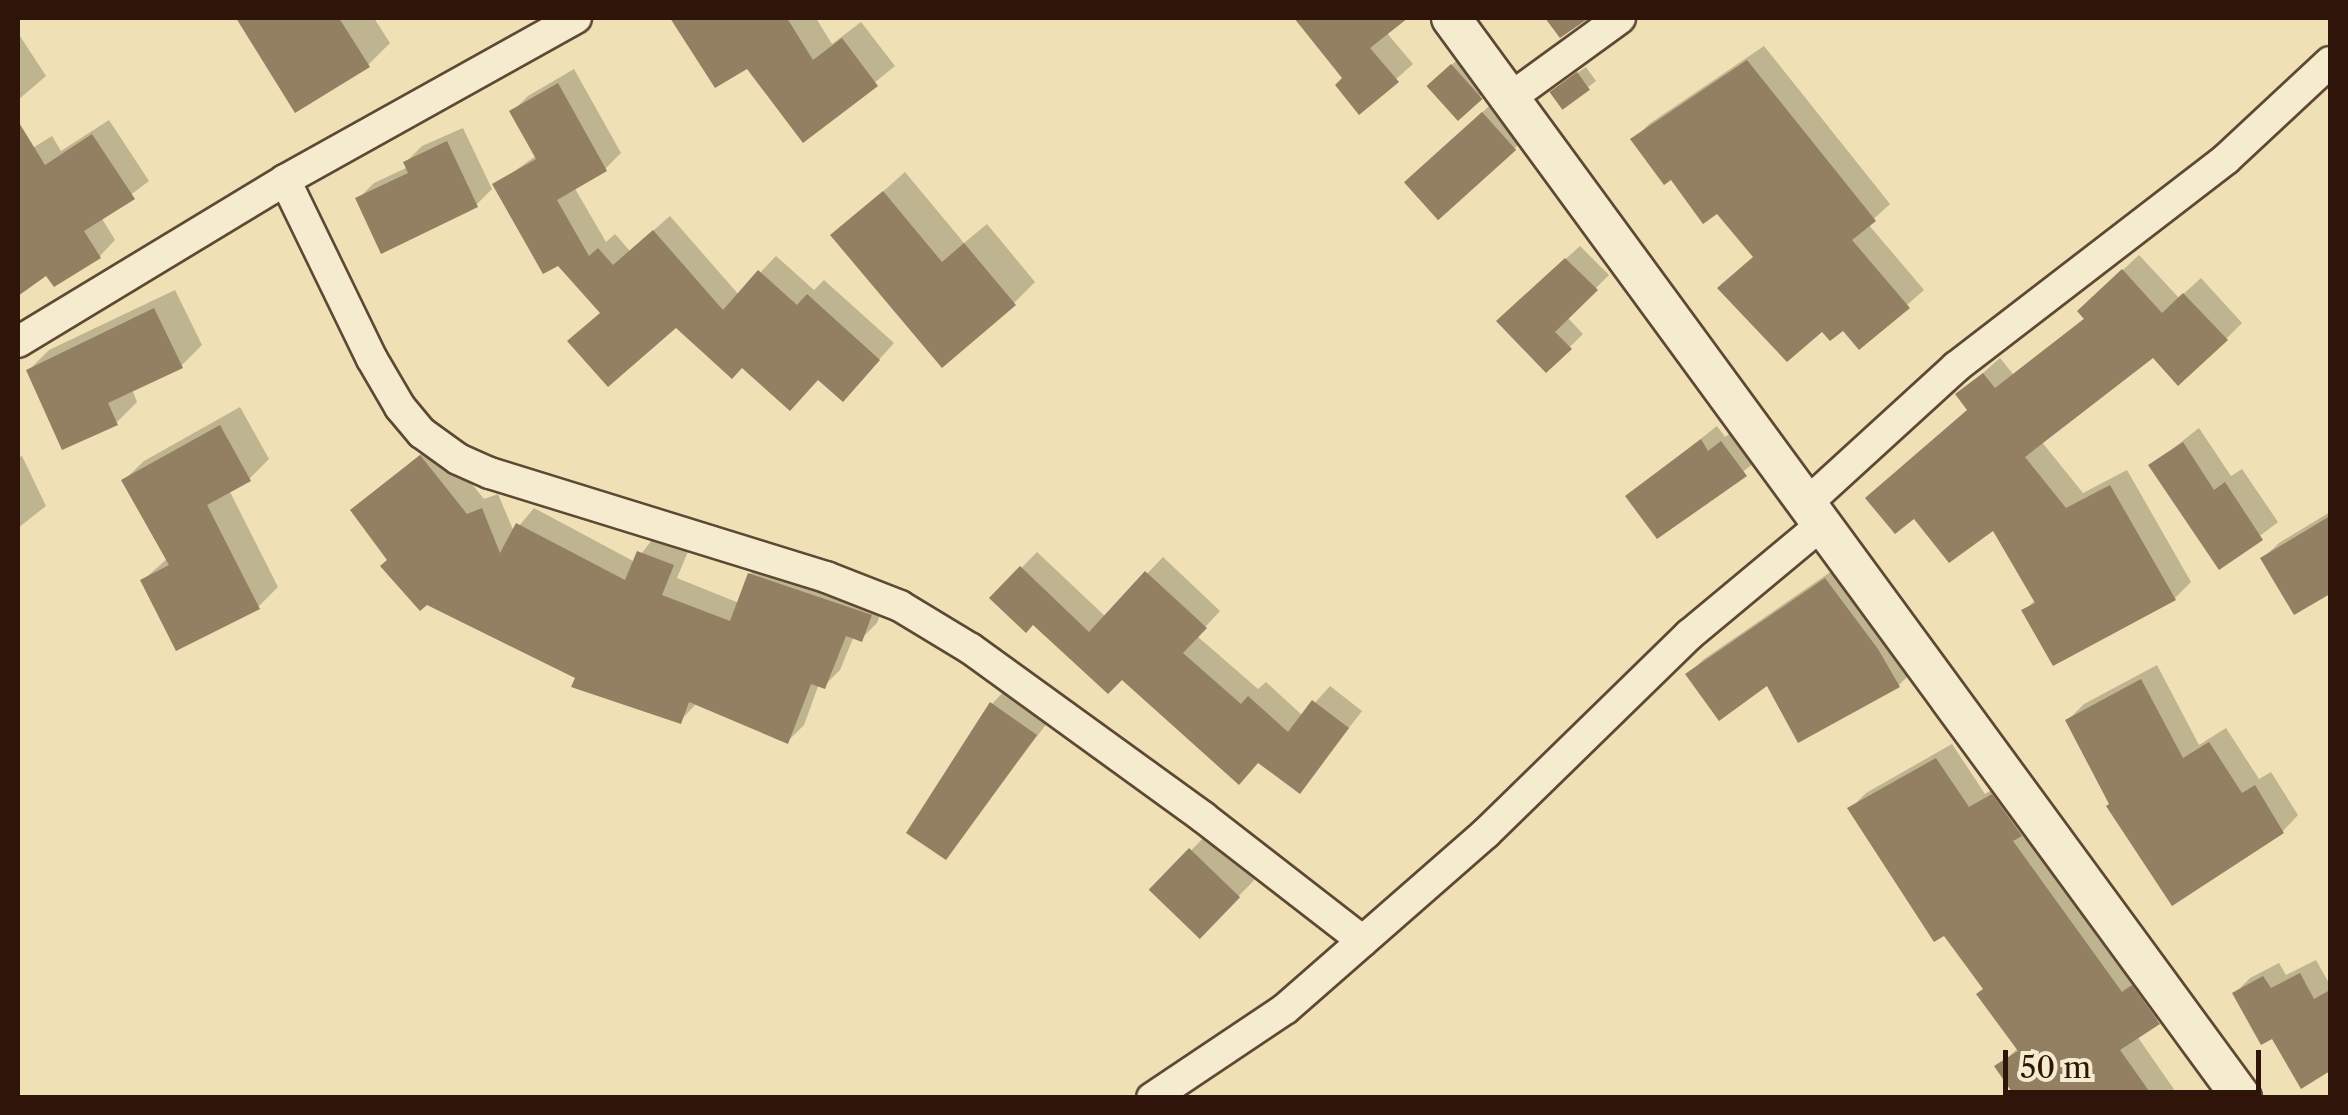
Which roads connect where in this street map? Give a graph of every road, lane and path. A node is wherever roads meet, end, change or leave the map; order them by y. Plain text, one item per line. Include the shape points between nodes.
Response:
1 (576, 18) edge
2 (1451, 18) edge
3 (1620, 18) edge
4 (2330, 62) edge
5 (1510, 98) junction
6 (286, 180) junction
7 (18, 342) edge
8 (1812, 515) junction
9 (1364, 941) junction
10 (1152, 1098) edge
11 (2242, 1098) edge

1 - 6 street
2 - 5 street
3 - 5 street
4 - 8 street via 2226,160 1956,367
5 - 8 street
6 - 7 street
6 - 9 street via 400,407 458,459 900,606 972,649
8 - 9 street via 1486,833
8 - 11 street
9 - 10 street via 1284,1009

